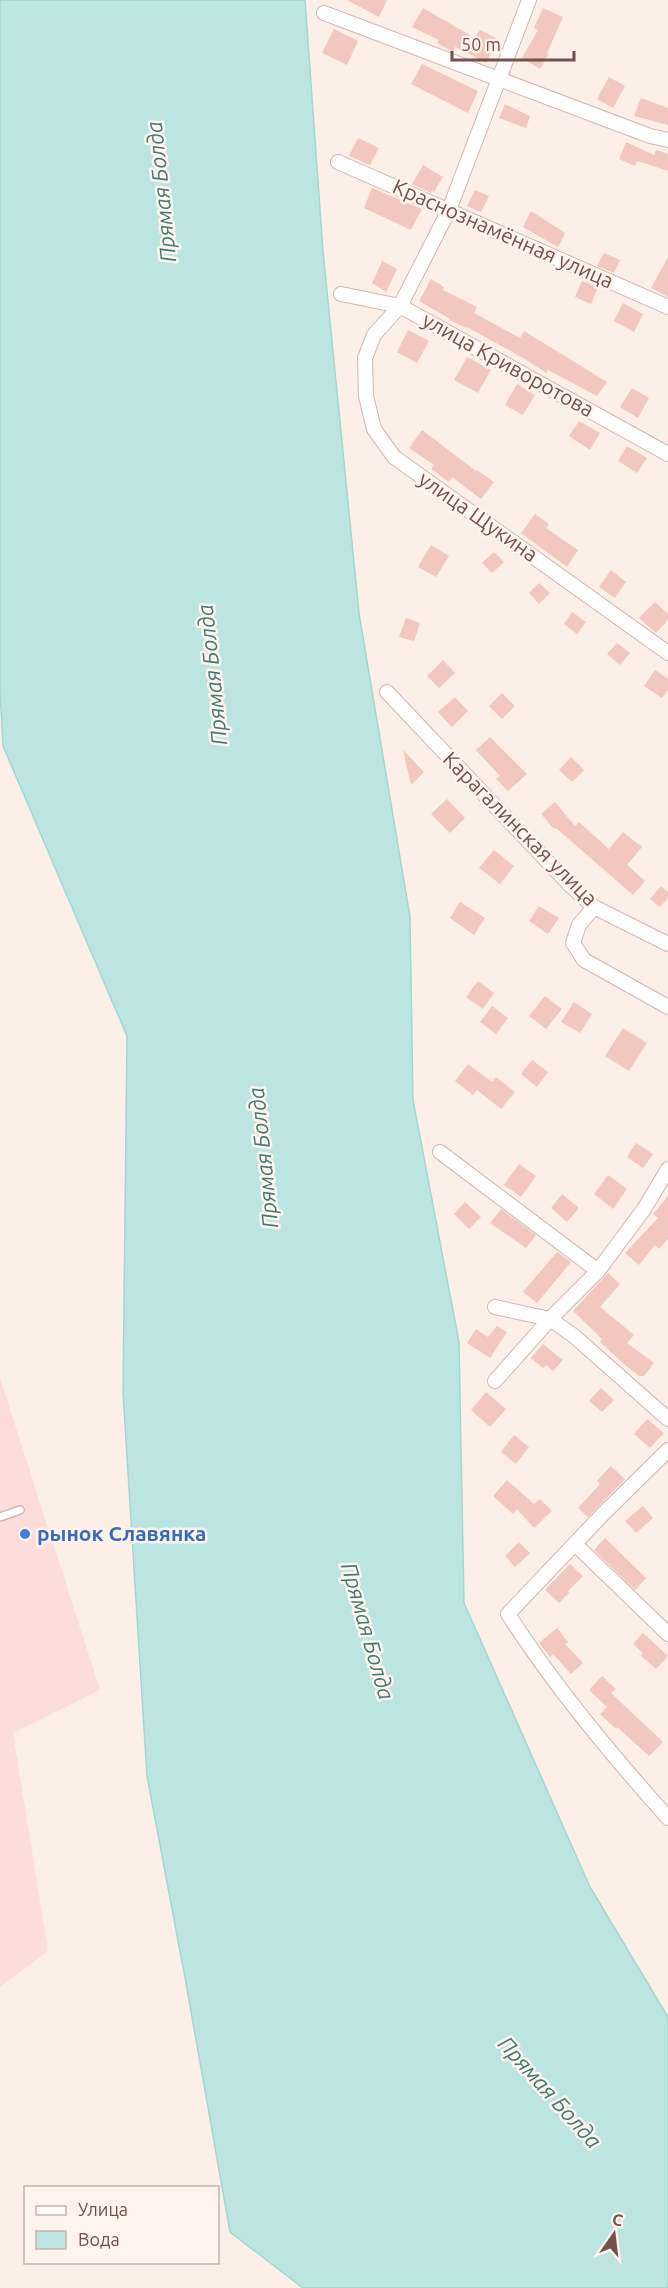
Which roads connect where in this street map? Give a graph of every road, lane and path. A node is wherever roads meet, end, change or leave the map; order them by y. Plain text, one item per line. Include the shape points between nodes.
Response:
1 (529, 0) edge
2 (324, 13) dead end
3 (500, 78) junction
4 (668, 140) edge
5 (338, 162) dead end
6 (449, 210) junction
7 (341, 294) dead end
8 (400, 306) junction
9 (668, 307) edge
10 (668, 454) edge
11 (668, 652) edge
12 (387, 692) dead end
13 (594, 907) junction
14 (668, 944) edge
15 (668, 1007) edge
16 (440, 1152) dead end
17 (668, 1169) edge
18 (598, 1270) junction
19 (495, 1307) dead end
20 (550, 1319) junction
21 (495, 1381) dead end
22 (668, 1419) edge
23 (668, 1450) edge
24 (20, 1510) dead end
25 (0, 1516) edge
26 (574, 1544) junction
27 (668, 1634) edge
28 (668, 1818) edge

1 - 3 street
2 - 3 street
3 - 4 street
3 - 6 street
5 - 6 street, Краснознамённая улица
6 - 8 street
6 - 9 street, Краснознамённая улица
7 - 8 street, улица Криворотова
8 - 10 street, улица Криворотова
8 - 11 street, улица Щукина via 374,335 365,358 366,396 374,429 394,457
12 - 13 street, Карагалинская улица
13 - 14 street, Карагалинская улица
13 - 15 street via 579,925 573,943 584,960
16 - 18 street
17 - 18 street via 644,1209
18 - 20 street
19 - 20 street
20 - 21 street
20 - 22 street
23 - 26 street
24 - 25 lane
26 - 27 street
26 - 28 street via 508,1614 542,1666

